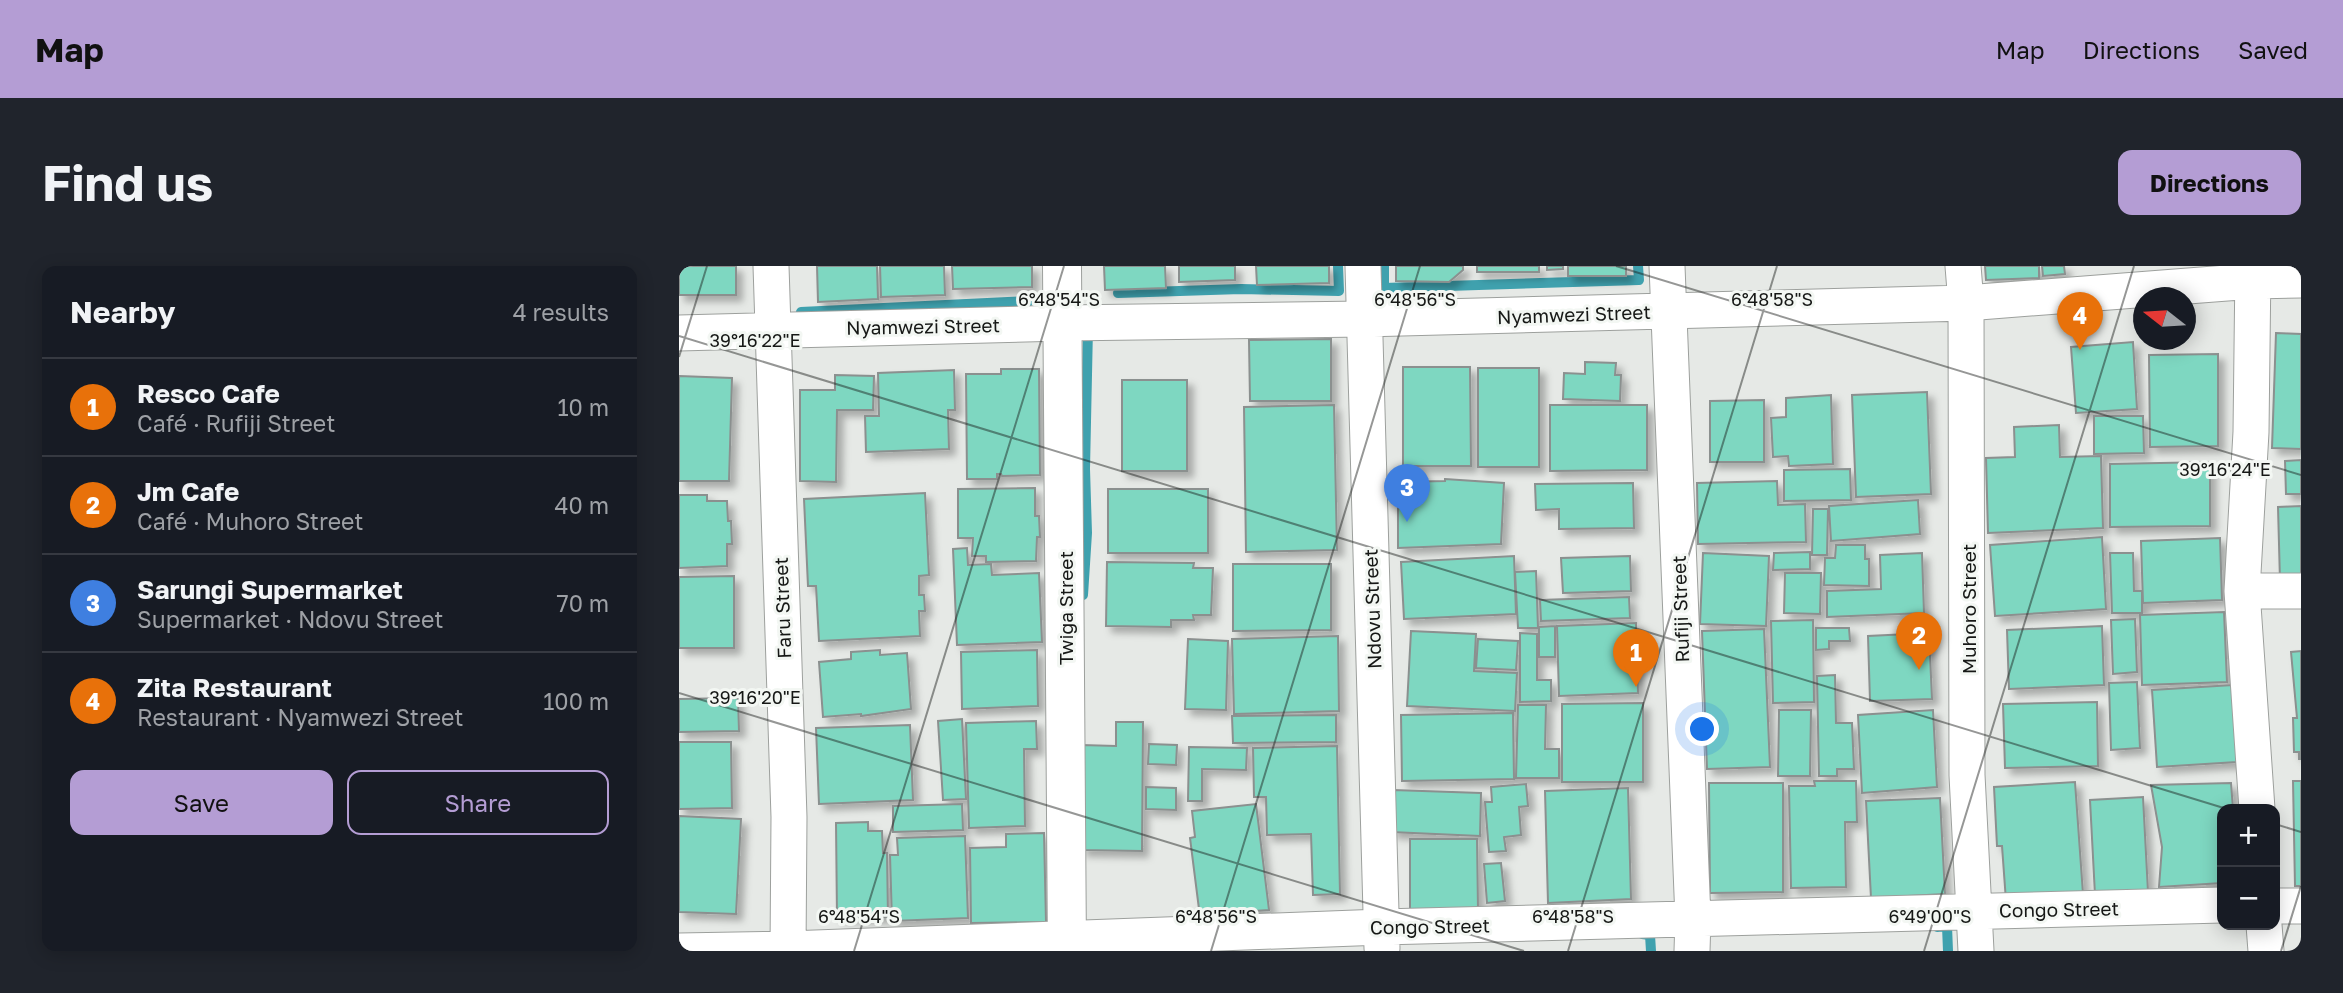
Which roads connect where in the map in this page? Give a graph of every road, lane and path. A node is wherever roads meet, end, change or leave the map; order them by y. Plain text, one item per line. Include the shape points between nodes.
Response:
1 (771, 266) edge
2 (1062, 266) edge
3 (1363, 266) edge
4 (1667, 266) edge
5 (1963, 266) edge
6 (2253, 274) edge
7 (2301, 280) edge
8 (1966, 303) junction
9 (1668, 311) junction
10 (1364, 319) junction
11 (1063, 323) junction
12 (772, 330) junction
13 (679, 333) edge
14 (2242, 591) junction
15 (2301, 591) edge
16 (2257, 804) edge
17 (2217, 905) edge
18 (2280, 905) edge
19 (2301, 906) edge
20 (1974, 910) junction
21 (2265, 930) edge
22 (1693, 935) edge
23 (1382, 939) edge
24 (1067, 944) edge
25 (788, 950) edge
26 (679, 951) edge
27 (1976, 951) edge
28 (2266, 951) edge

1 - 12 street, Faru Street
2 - 11 street, Twiga Street
3 - 10 street, Ndovu Street
4 - 9 street, Rufiji Street
5 - 8 street, Muhoro Street
6 - 7 street, Nyamwezi Street
6 - 8 street, Nyamwezi Street
6 - 14 street via 2252,432
8 - 9 street, Nyamwezi Street
8 - 20 street, Muhoro Street via 1967,775
9 - 10 street, Nyamwezi Street
9 - 22 street, Rufiji Street
10 - 11 street, Nyamwezi Street
10 - 23 street, Ndovu Street
11 - 12 street, Nyamwezi Street
11 - 24 street, Twiga Street
12 - 13 street, Nyamwezi Street
12 - 25 street, Faru Street via 789,817
14 - 15 street
14 - 16 street
17 - 20 street, Congo Street
18 - 19 street
20 - 22 street, Congo Street
20 - 27 street, Muhoro Street
21 - 28 street
22 - 23 street, Congo Street
23 - 24 street, Congo Street
24 - 25 street, Congo Street
25 - 26 street, Congo Street

